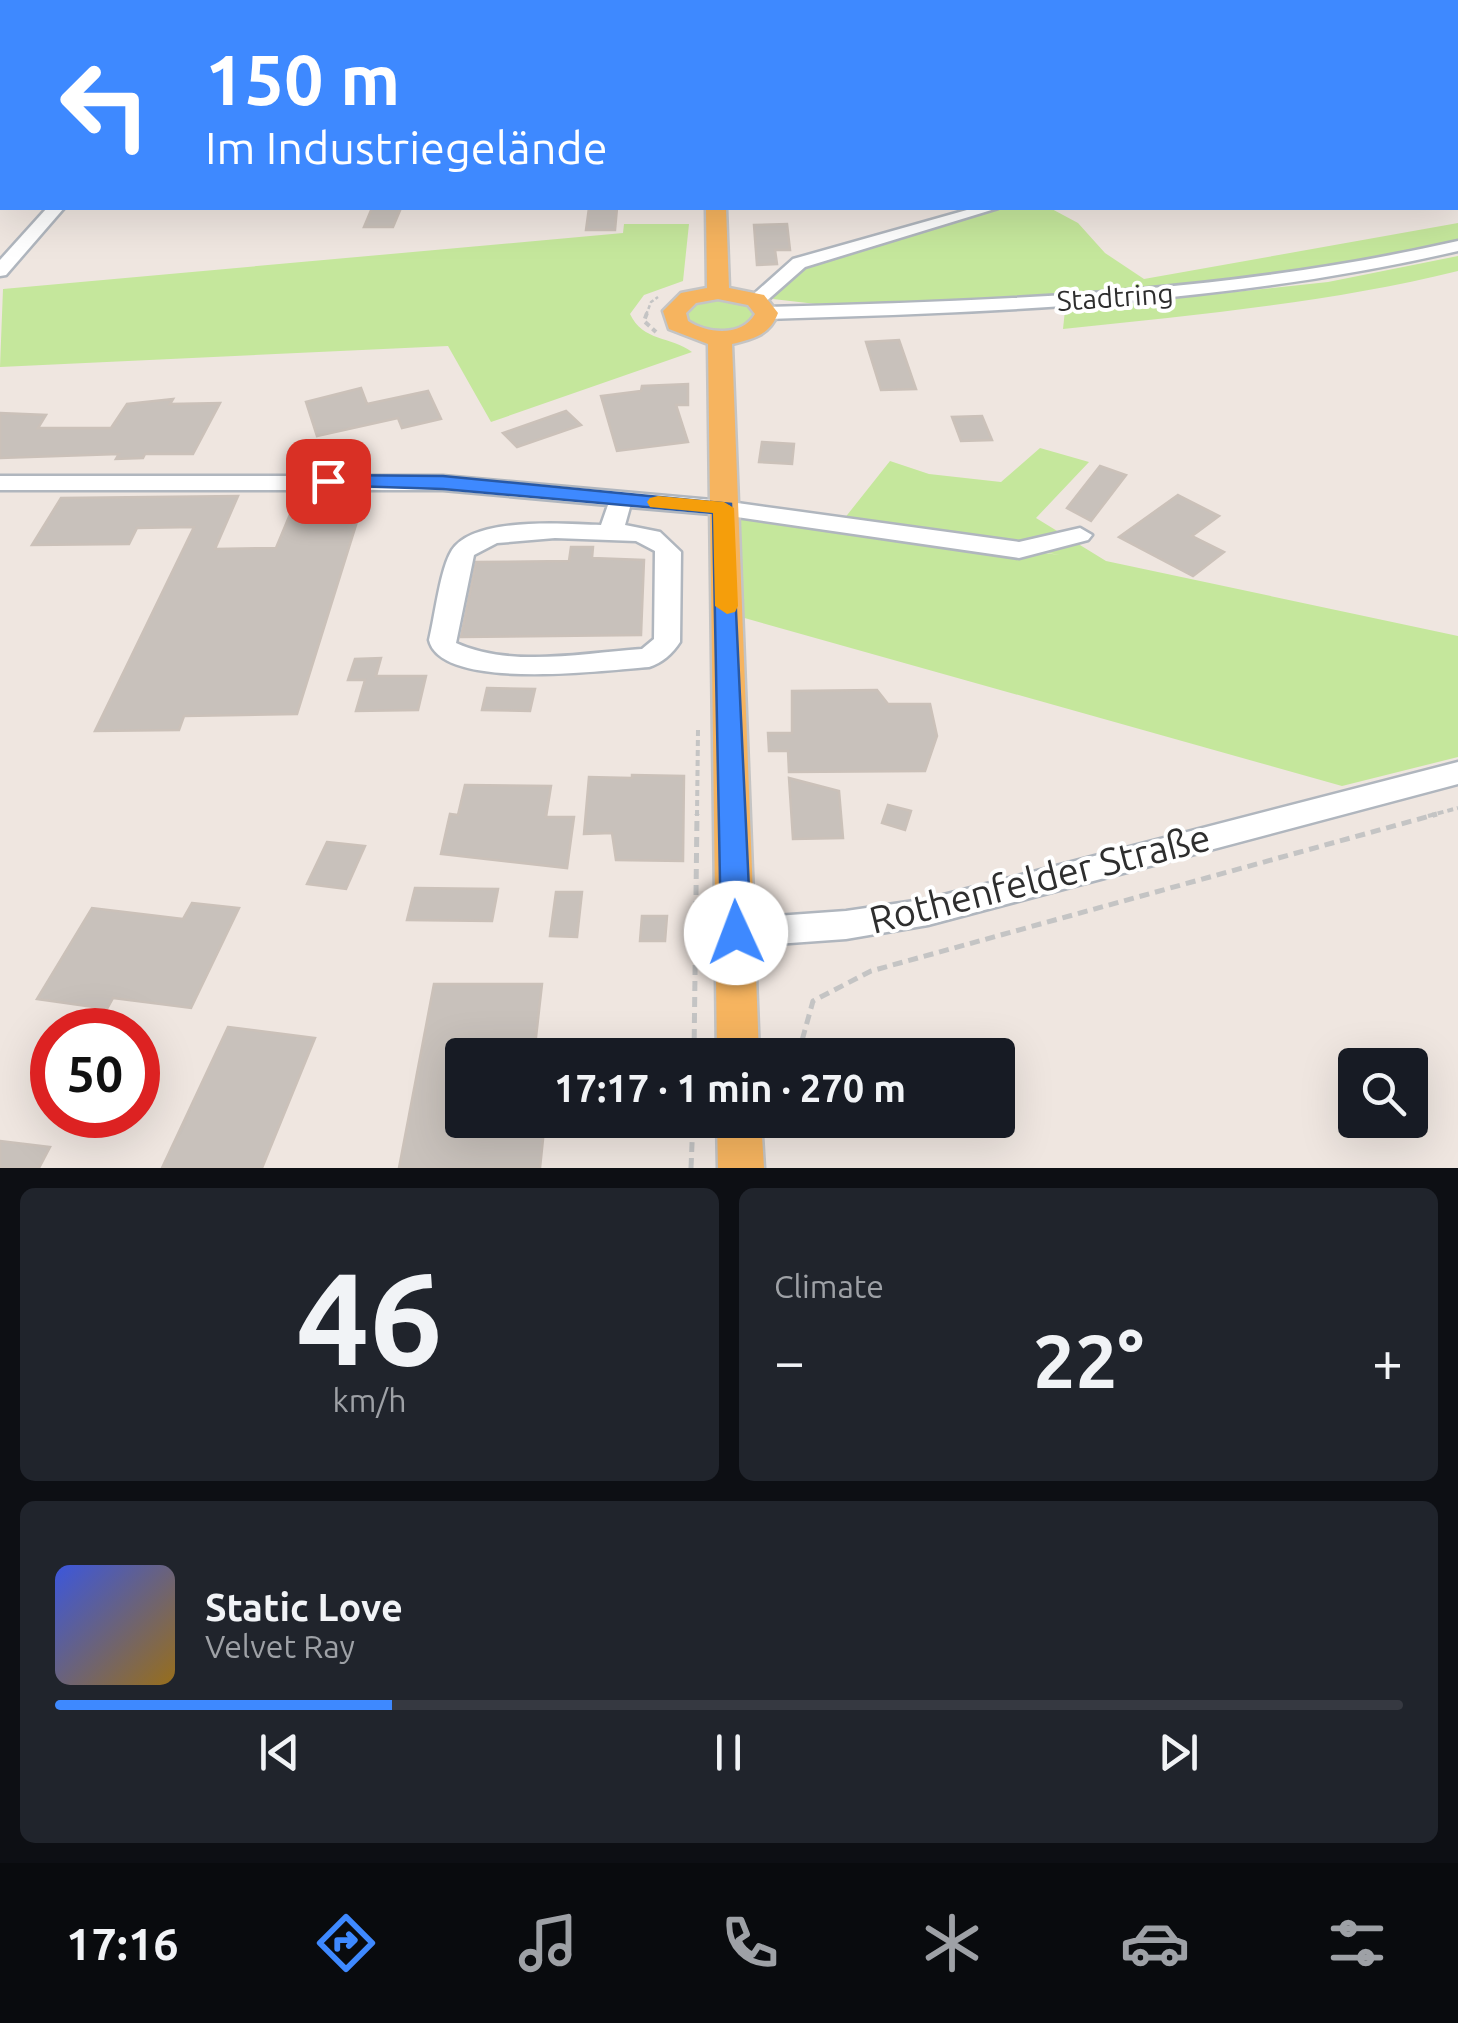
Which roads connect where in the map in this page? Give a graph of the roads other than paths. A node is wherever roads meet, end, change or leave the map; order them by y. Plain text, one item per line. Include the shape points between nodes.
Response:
1 (54, 210) edge
2 (716, 210) edge
3 (983, 210) edge
4 (1458, 246) edge
5 (0, 271) edge
6 (718, 292) junction
7 (762, 306) junction
8 (720, 338) junction
9 (0, 483) edge
10 (621, 499) junction
11 (724, 508) junction
12 (611, 532) junction
13 (1080, 534) dead end
14 (1458, 774) edge
15 (736, 933) junction
16 (738, 1038) edge
17 (740, 1138) edge
18 (741, 1168) edge

1 - 5 street
2 - 6 main road
3 - 7 street via 799,263
4 - 7 street, Stadtring via 1268,284 1179,293
6 - 7 main road
6 - 8 main road via 689,298 674,318 684,330
7 - 8 main road via 764,324 755,331
8 - 11 main road
9 - 10 street via 443,482
10 - 11 street
10 - 12 street
11 - 13 street via 1019,550
11 - 15 main road
12 - 12 street via 652,537 669,552 666,642 657,653 502,664 468,660 444,648 468,546 510,533
14 - 15 street, Rothenfelder Straße via 928,912
15 - 16 main road
17 - 18 main road

